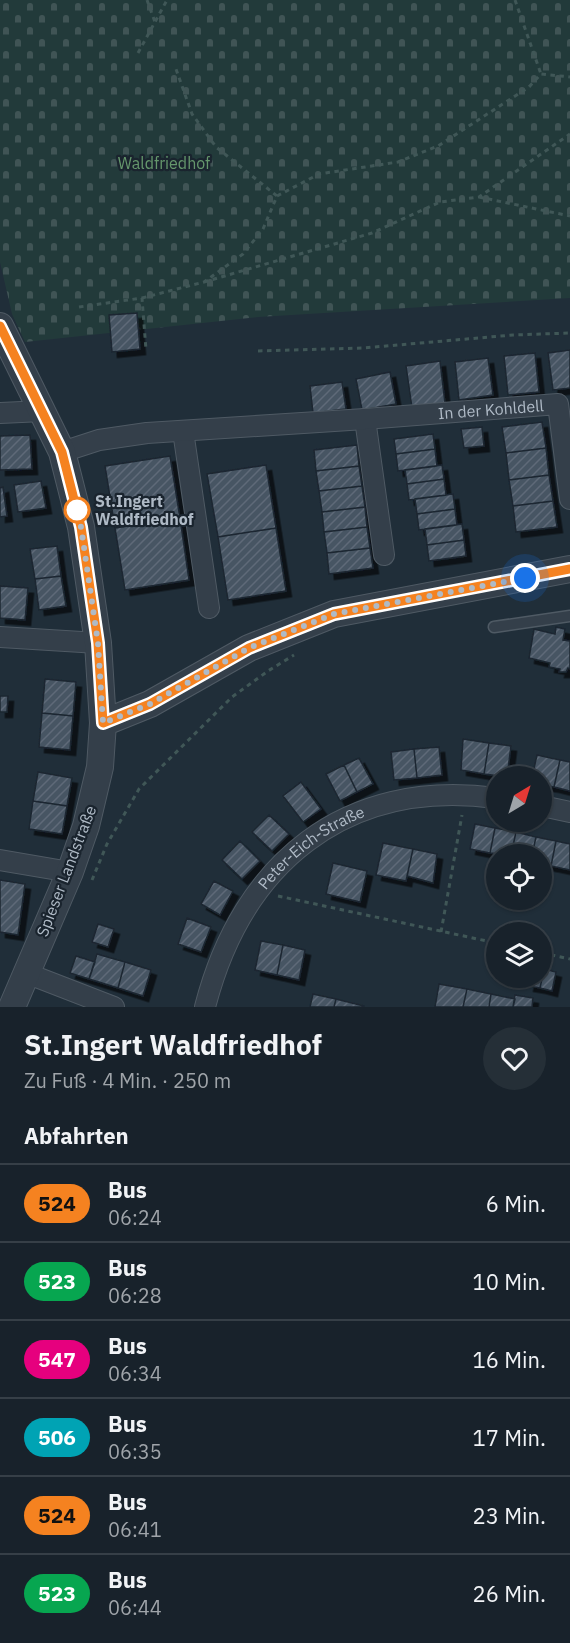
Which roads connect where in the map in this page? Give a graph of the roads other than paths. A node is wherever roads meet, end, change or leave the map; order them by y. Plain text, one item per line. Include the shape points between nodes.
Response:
1 (0, 326) edge
2 (43, 411) junction
3 (0, 412) edge
4 (365, 419) junction
5 (183, 431) junction
6 (62, 452) junction
7 (570, 499) edge
8 (384, 555) dead end
9 (570, 569) edge
10 (209, 608) dead end
11 (570, 616) edge
12 (495, 627) dead end
13 (0, 637) edge
14 (98, 643) junction
15 (103, 723) junction
16 (486, 797) edge
17 (552, 808) edge
18 (570, 812) edge
19 (0, 860) edge
20 (79, 880) junction
21 (26, 973) junction
22 (12, 1007) edge
23 (114, 1007) edge
24 (205, 1007) edge

1 - 2 street, Spieser Landstraße
2 - 3 street
2 - 6 street, Spieser Landstraße
4 - 5 street, In der Kohldell
4 - 7 street, In der Kohldell via 558,404
4 - 8 street
5 - 6 street, In der Kohldell via 99,440
5 - 10 street
6 - 14 street, Spieser Landstraße via 81,527
9 - 15 street via 334,614 249,648 150,704
11 - 12 lane
13 - 14 street
14 - 15 street, Spieser Landstraße
15 - 20 street, Spieser Landstraße via 100,767
16 - 24 street, Peter-Eich-Straße via 422,796 384,804 311,838 278,867 239,918
17 - 18 street
19 - 20 street
20 - 21 street, Spieser Landstraße
21 - 22 street, Spieser Landstraße
21 - 23 street

